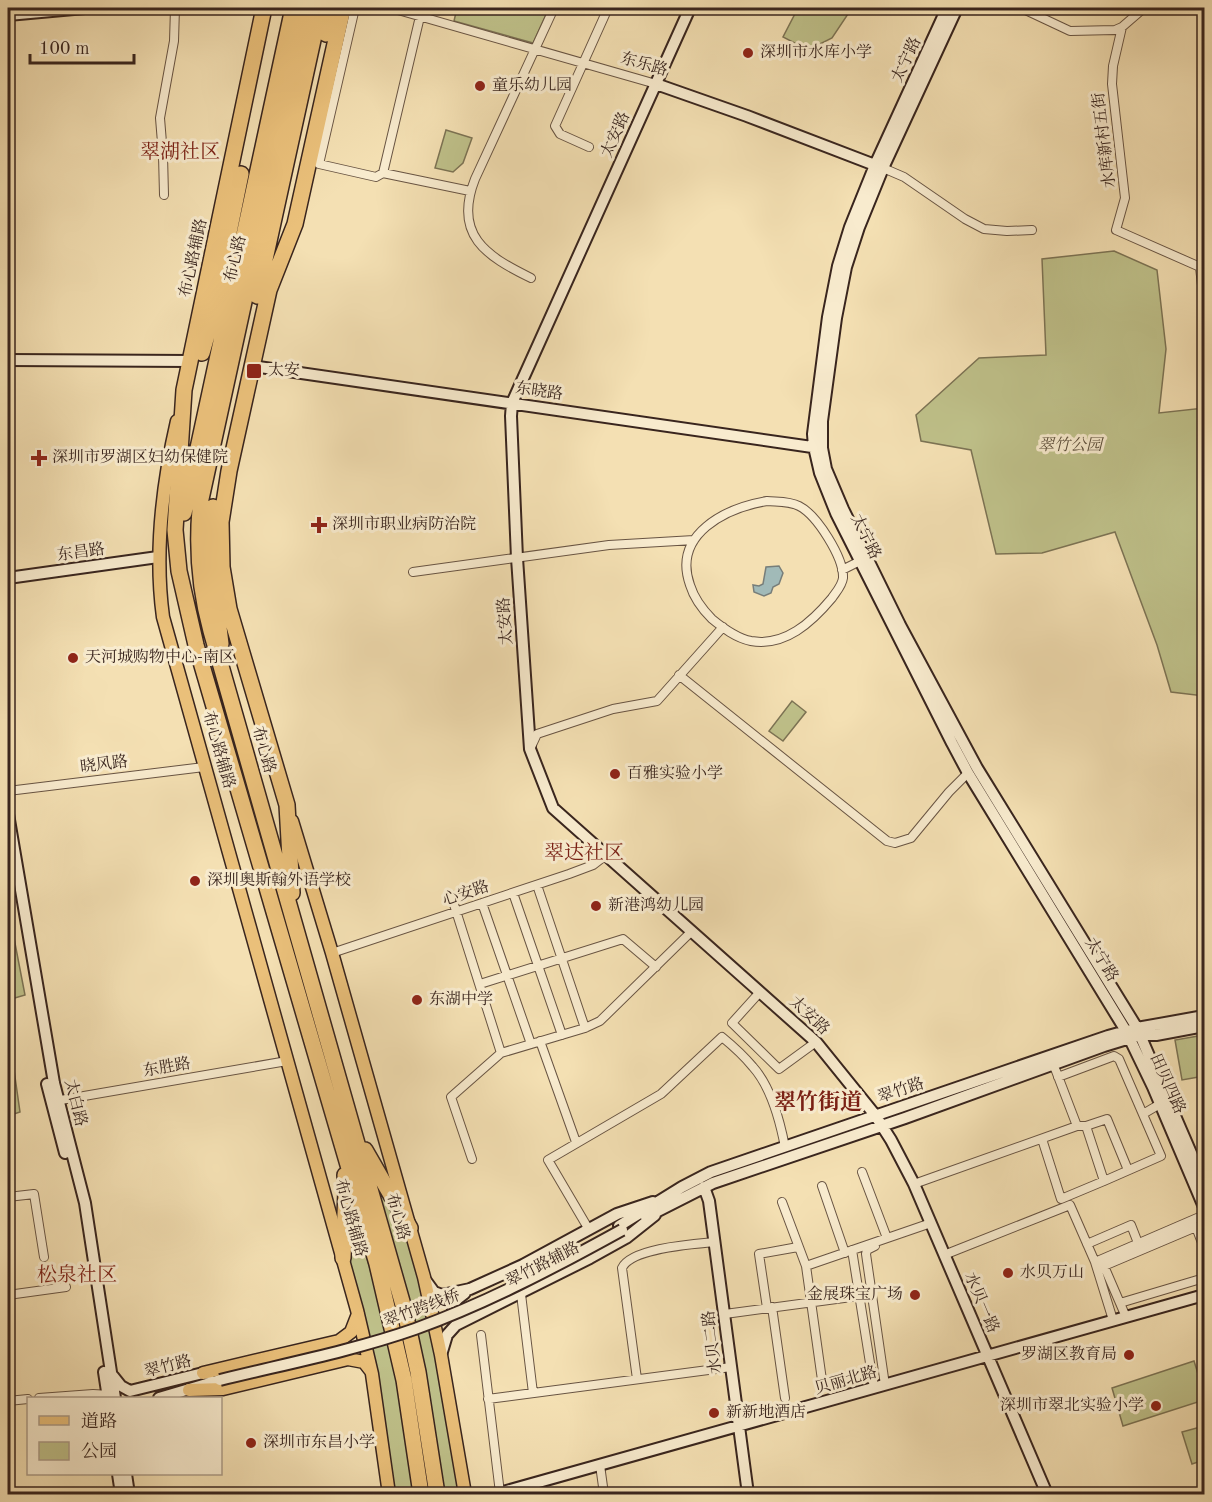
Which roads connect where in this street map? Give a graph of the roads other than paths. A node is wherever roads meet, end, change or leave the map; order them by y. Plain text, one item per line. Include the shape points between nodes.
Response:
1 (85, 8) edge
2 (175, 8) edge
3 (264, 8) edge
4 (274, 8) edge
5 (308, 8) edge
6 (320, 8) edge
7 (332, 8) edge
8 (343, 8) edge
9 (355, 8) edge
10 (391, 8) edge
11 (554, 8) edge
12 (608, 8) edge
13 (690, 8) edge
14 (947, 8) edge
15 (957, 8) edge
16 (1021, 8) edge
17 (1144, 8) edge
18 (292, 11) edge
19 (421, 11) edge
20 (8, 15) edge
21 (1122, 27) junction
22 (534, 49) junction
23 (583, 63) junction
24 (656, 84) junction
25 (589, 147) dead end
26 (879, 166) junction
27 (383, 173) junction
28 (470, 191) junction
29 (164, 195) dead end
30 (1032, 230) dead end
31 (1202, 264) edge
32 (531, 278) dead end
33 (258, 294) junction
34 (1204, 304) edge
35 (8, 360) edge
36 (191, 361) junction
37 (252, 366) junction
38 (184, 390) junction
39 (512, 403) junction
40 (818, 447) junction
41 (694, 540) junction
42 (158, 557) junction
43 (517, 558) junction
44 (860, 561) junction
45 (842, 570) junction
46 (413, 572) dead end
47 (8, 578) edge
48 (186, 597) junction
49 (723, 627) junction
50 (679, 675) junction
51 (225, 680) junction
52 (530, 749) junction
53 (204, 767) junction
54 (968, 773) junction
55 (8, 791) edge
56 (287, 806) junction
57 (8, 814) edge
58 (606, 855) junction
59 (8, 856) edge
60 (537, 885) junction
61 (513, 893) junction
62 (452, 895) dead end
63 (482, 903) junction
64 (457, 912) junction
65 (294, 923) junction
66 (692, 931) junction
67 (332, 953) junction
68 (562, 958) junction
69 (538, 966) junction
70 (656, 967) junction
71 (507, 975) junction
72 (480, 984) junction
73 (760, 992) junction
74 (1204, 1016) edge
75 (1204, 1026) edge
76 (585, 1028) junction
77 (1133, 1033) junction
78 (562, 1035) junction
79 (540, 1041) junction
80 (816, 1042) junction
81 (531, 1044) junction
82 (501, 1053) junction
83 (287, 1061) junction
84 (1053, 1065) junction
85 (1058, 1077) junction
86 (1158, 1086) junction
87 (55, 1101) junction
88 (1160, 1104) junction
89 (1143, 1114) junction
90 (875, 1115) junction
91 (882, 1125) junction
92 (1077, 1126) junction
93 (1086, 1126) junction
94 (354, 1130) junction
95 (1042, 1139) junction
96 (576, 1142) junction
97 (342, 1143) junction
98 (785, 1147) junction
99 (472, 1159) dead end
100 (1128, 1170) junction
101 (862, 1172) dead end
102 (1104, 1181) junction
103 (1204, 1181) edge
104 (914, 1184) junction
105 (822, 1186) dead end
106 (704, 1187) junction
107 (8, 1197) edge
108 (782, 1202) dead end
109 (665, 1203) junction
110 (1204, 1207) edge
111 (1204, 1215) edge
112 (932, 1225) junction
113 (410, 1228) junction
114 (588, 1228) junction
115 (620, 1228) joint
116 (887, 1238) junction
117 (715, 1242) junction
118 (1138, 1243) junction
119 (1087, 1244) junction
120 (798, 1247) junction
121 (1204, 1248) edge
122 (849, 1251) junction
123 (944, 1255) junction
124 (44, 1257) dead end
125 (343, 1258) junction
126 (1095, 1262) junction
127 (806, 1266) junction
128 (424, 1276) junction
129 (1204, 1278) edge
130 (66, 1287) dead end
131 (470, 1289) junction
132 (8, 1294) edge
133 (520, 1294) junction
134 (1204, 1295) edge
135 (859, 1296) junction
136 (811, 1301) junction
137 (1120, 1303) junction
138 (769, 1308) junction
139 (357, 1310) junction
140 (725, 1314) junction
141 (470, 1317) junction
142 (1126, 1317) junction
143 (1113, 1320) junction
144 (481, 1335) dead end
145 (339, 1341) junction
146 (441, 1355) junction
147 (987, 1356) junction
148 (348, 1359) junction
149 (731, 1367) junction
150 (111, 1370) junction
151 (203, 1374) junction
152 (372, 1374) junction
153 (219, 1378) junction
154 (637, 1379) junction
155 (822, 1380) dead end
156 (880, 1387) junction
157 (189, 1390) junction
158 (533, 1394) junction
159 (114, 1397) edge
160 (163, 1397) edge
161 (785, 1398) dead end
162 (27, 1399) edge
163 (488, 1400) junction
164 (8, 1401) edge
165 (738, 1427) junction
166 (600, 1465) junction
167 (118, 1475) edge
168 (126, 1475) edge
169 (121, 1494) edge
170 (129, 1494) edge
171 (389, 1494) edge
172 (421, 1494) edge
173 (436, 1494) edge
174 (465, 1494) edge
175 (498, 1494) edge
176 (604, 1494) edge
177 (748, 1494) edge
178 (1047, 1494) edge

1 - 20 main road
2 - 29 street via 174,41 160,118
3 - 36 highway, 布心路辅路
4 - 38 highway via 210,325 201,358
5 - 51 highway, 布心路 via 201,499 200,584
6 - 33 highway
7 - 33 highway via 283,231
8 - 37 highway via 295,224 269,290
9 - 27 street via 319,164 376,177
10 - 19 street, 东乐路
11 - 22 street
12 - 23 street
13 - 24 main road, 太安路
14 - 26 main road, 太宁路
15 - 26 main road, 太宁路
16 - 21 street via 1070,32
17 - 21 street
18 - 48 highway, 布心路 via 185,505 182,554
19 - 22 street, 东乐路
19 - 27 street
21 - 31 street, 水库新村五街 via 1112,84 1125,198 1116,230
22 - 23 street, 东乐路
22 - 28 street
23 - 24 street, 东乐路
23 - 25 street via 555,126 560,134
24 - 26 main road, 东乐路
24 - 39 main road, 太安路
26 - 30 street via 904,177 984,229
26 - 40 main road, 太宁路 via 861,196 838,266 814,419
27 - 28 street
28 - 32 street via 468,219 474,238 487,253
31 - 34 street
33 - 51 highway via 210,525 211,567
35 - 36 main road
36 - 38 highway, 布心路辅路
37 - 39 main road, 东晓路
37 - 56 highway via 225,493 221,552 232,621
38 - 42 main road, 布心路辅路 via 164,487
38 - 48 highway, 布心路 via 175,512 177,555
39 - 40 main road, 东晓路
39 - 43 main road, 太安路
40 - 44 main road, 太宁路 via 824,483
40 - 77 main road, 太宁路 via 843,509 900,625 977,768
41 - 43 street via 609,545
41 - 45 street via 732,510 767,501 786,502 812,516
41 - 49 street via 686,561 689,583 700,606
42 - 47 main road, 东昌路
42 - 53 main road, 布心路辅路 via 164,617
43 - 46 street
43 - 52 main road, 太安路
44 - 45 street
44 - 54 main road, 太宁路
45 - 49 street via 840,587 799,631 772,640 753,641
48 - 97 highway, 布心路 via 196,645
49 - 50 street
50 - 52 street via 657,701 613,709 537,734
50 - 54 street via 887,841 911,838
51 - 65 highway, 布心路
52 - 58 main road, 太安路 via 553,808
53 - 55 street, 晓风路
53 - 83 main road, 布心路辅路
54 - 77 main road, 太宁路
56 - 65 highway
56 - 67 main road
57 - 87 main road, 太白路
58 - 60 street, 心安路 via 587,867
58 - 66 main road, 太安路
59 - 87 main road, 太白路
60 - 61 street, 心安路
60 - 68 street
61 - 63 street, 心安路
61 - 69 street
62 - 64 street
63 - 64 street, 心安路
63 - 71 street
64 - 67 street, 心安路
64 - 72 street
65 - 94 highway, 布心路
66 - 70 street
66 - 73 main road, 太安路
67 - 113 main road
68 - 69 street
68 - 70 street via 623,939
68 - 76 street
69 - 71 street
69 - 78 street
70 - 76 street via 605,1017
71 - 72 street
71 - 81 street
72 - 82 street
73 - 80 main road, 太安路
73 - 80 street via 732,1023 780,1069
74 - 77 main road, 翠竹路
75 - 77 main road, 翠竹路 via 1156,1035
76 - 78 street
77 - 84 main road, 翠竹路
77 - 86 main road, 田贝四路
77 - 90 main road, 翠竹路
78 - 79 street
79 - 81 street
79 - 96 street
80 - 90 main road, 太安路
81 - 82 street
82 - 99 street via 451,1097
83 - 87 street, 东胜路
83 - 125 main road, 布心路辅路
84 - 85 street
84 - 91 main road, 翠竹路
85 - 89 street via 1114,1056 1119,1059
85 - 92 street
86 - 88 main road, 田贝四路
86 - 103 main road, 田贝四路
87 - 150 main road, 太白路 via 85,1203
87 - 159 main road, 太白路 via 80,1210
88 - 89 street
88 - 110 main road, 田贝四路
89 - 100 street via 1161,1156
90 - 91 main road, 太安路
90 - 98 main road, 翠竹路
91 - 104 main road, 水贝一路
91 - 106 main road, 翠竹路
92 - 93 street
92 - 95 street
93 - 100 street via 1107,1119
93 - 102 street
94 - 113 highway
94 - 173 highway, 布心路 via 409,1330
95 - 102 street via 1061,1198
95 - 104 street
96 - 98 street via 661,1094 722,1037 755,1068 764,1083
96 - 114 street via 548,1160
97 - 125 highway via 346,1192
97 - 172 highway, 布心路 via 392,1322
98 - 109 main road, 翠竹路 via 711,1172
100 - 102 street
101 - 116 street
104 - 112 main road, 水贝一路
105 - 122 street
106 - 109 main road, 翠竹路
106 - 117 main road, 水贝二路
107 - 124 street via 34,1194
108 - 120 street
109 - 114 main road, 翠竹路辅路 via 637,1206
109 - 115 main road, 翠竹路
109 - 133 main road, 翠竹路辅路 via 626,1238
111 - 118 street
112 - 116 street
112 - 123 main road, 水贝一路
112 - 156 street via 867,1250
113 - 128 main road
114 - 131 main road, 翠竹路辅路
115 - 153 main road, 翠竹跨线桥, bridge via 523,1279 422,1321
116 - 122 street
117 - 140 main road, 水贝二路
117 - 154 street via 651,1251 624,1264
118 - 119 street via 1131,1225
118 - 126 street
119 - 123 street via 1070,1205
119 - 126 street
120 - 127 street
120 - 138 street via 759,1254
121 - 137 street via 1196,1227 1104,1266
122 - 127 street
122 - 135 street
123 - 147 main road, 水贝一路
125 - 139 main road, 布心路辅路
126 - 143 street
127 - 136 street
128 - 131 main road, 翠竹路辅路 via 434,1292 442,1295
128 - 146 main road
129 - 137 street
130 - 132 street
131 - 141 main road via 452,1306 458,1316
133 - 141 main road, 翠竹路辅路
133 - 158 street
134 - 142 main road, 贝丽北路
135 - 136 street
135 - 156 street
136 - 138 street
136 - 155 street
137 - 142 street
138 - 140 street
138 - 161 street
139 - 145 main road via 353,1329
139 - 152 main road, 布心路辅路
140 - 149 main road, 水贝二路
141 - 146 main road, 翠竹路辅路 via 448,1333
142 - 143 main road, 贝丽北路
143 - 147 main road, 贝丽北路
144 - 163 street
145 - 148 main road via 352,1345 353,1354
145 - 151 main road
146 - 174 main road
147 - 156 main road, 贝丽北路
147 - 178 main road, 水贝一路
148 - 152 main road via 364,1362
148 - 157 main road via 223,1389
149 - 154 street
149 - 165 main road, 水贝二路
150 - 151 main road, 翠竹路 via 116,1382 130,1391
150 - 159 main road, 太白路
151 - 153 main road, 翠竹路
152 - 171 main road, 布心路辅路
153 - 157 main road, 翠竹路
153 - 159 main road, 翠竹路
154 - 158 street
156 - 165 main road, 贝丽北路
157 - 160 main road, 翠竹路
158 - 163 street
162 - 164 street
163 - 175 street
165 - 166 main road, 贝丽北路
165 - 177 main road, 水贝二路
166 - 175 main road, 贝丽北路
166 - 176 street
167 - 169 main road
168 - 170 main road

